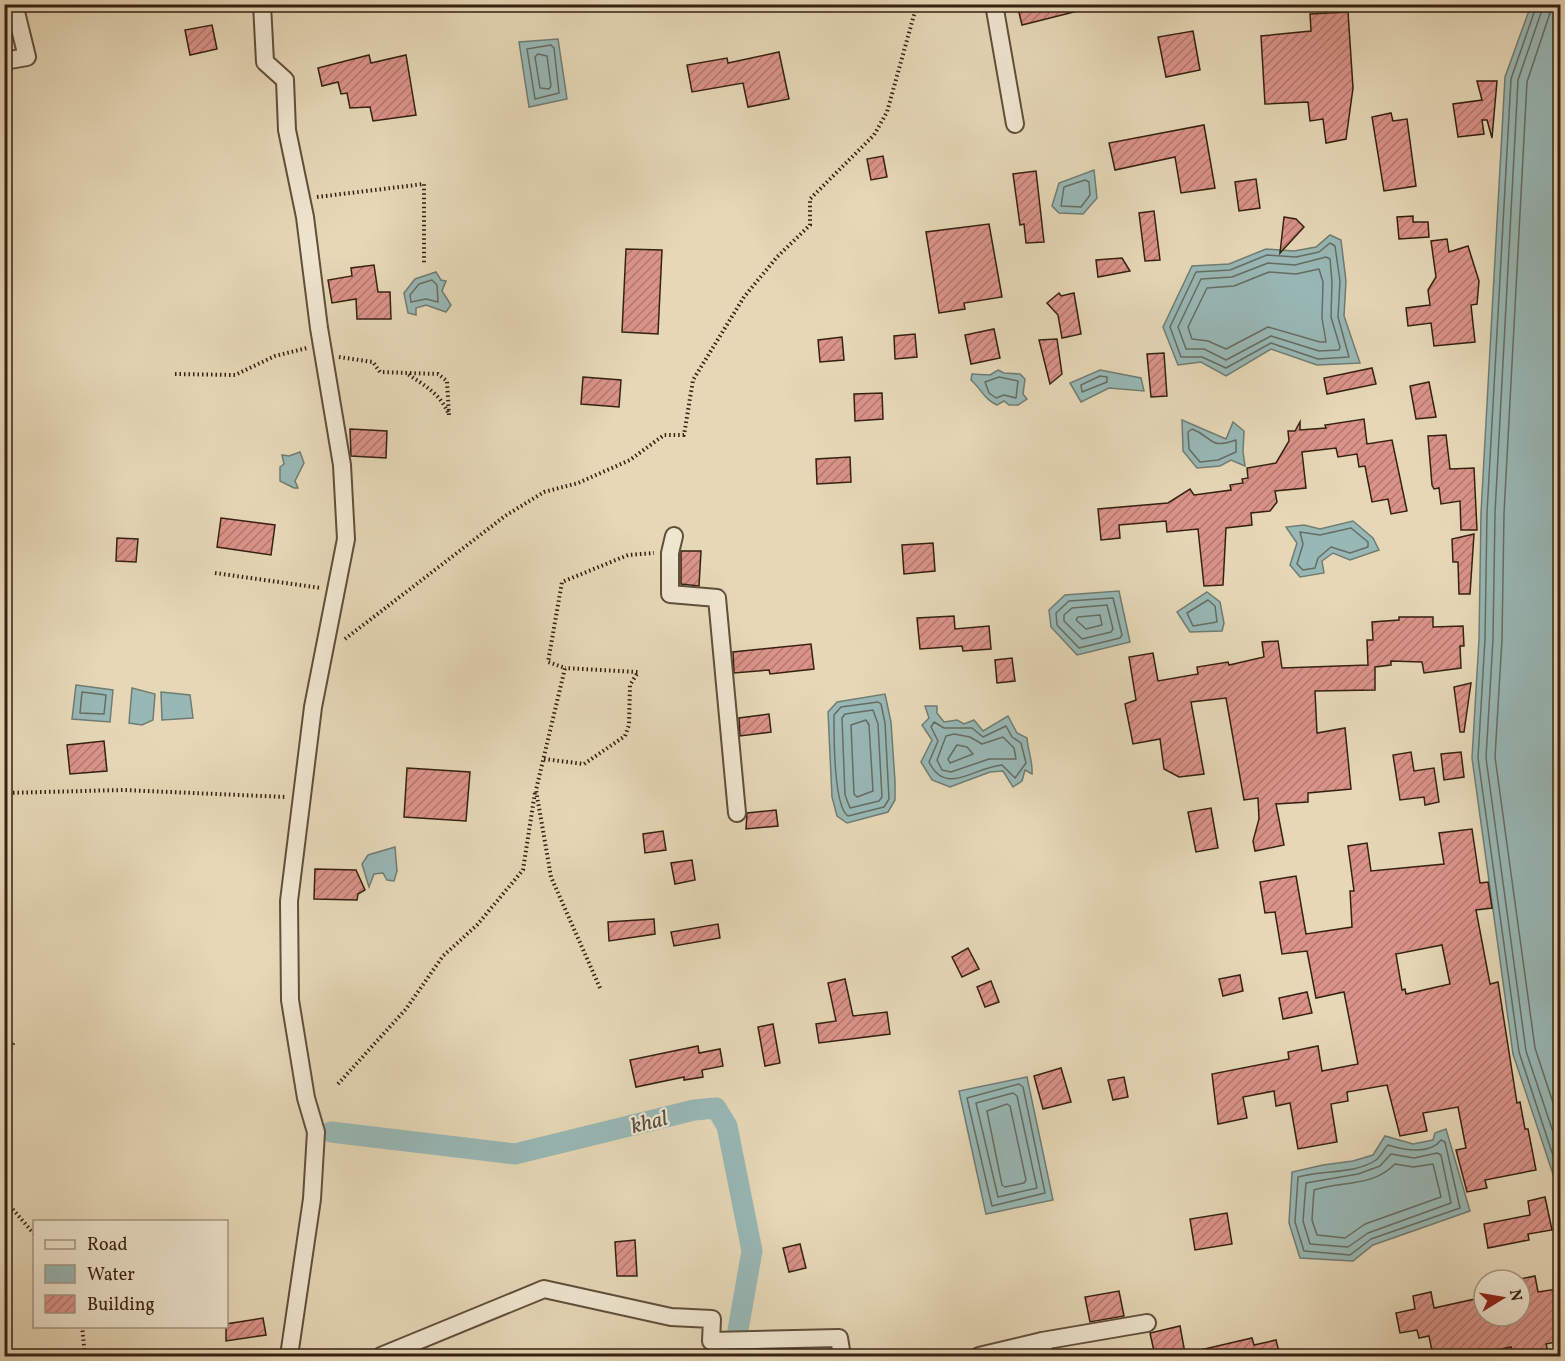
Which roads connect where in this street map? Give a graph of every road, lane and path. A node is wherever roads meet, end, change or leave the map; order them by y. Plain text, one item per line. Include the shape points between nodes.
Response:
1 (14, 4) edge
2 (262, 4) edge
3 (917, 4) edge
4 (994, 4) edge
5 (4, 61) edge
6 (1015, 124) dead end
7 (302, 199) junction
8 (424, 264) dead end
9 (672, 544) joint
10 (215, 573) dead end
11 (336, 590) junction
12 (322, 662) junction
13 (566, 668) junction
14 (543, 759) junction
15 (536, 790) junction
16 (4, 793) edge
17 (303, 797) junction
18 (737, 813) dead end
19 (600, 988) dead end
20 (14, 1042) dead end
21 (4, 1060) edge
22 (338, 1084) dead end
23 (4, 1198) edge
24 (33, 1233) edge
25 (1147, 1323) dead end
26 (82, 1328) edge
27 (1044, 1349) edge
28 (85, 1356) edge
29 (289, 1356) edge
30 (381, 1356) edge
31 (842, 1356) edge
32 (979, 1356) edge

1 - 5 street via 27,57
2 - 7 street via 265,62 285,80 287,130
3 - 12 path via 887,112 874,135 810,199 810,225 744,297 693,380 684,435 664,435 630,460 578,483 544,492 505,516 354,629
4 - 6 street
7 - 8 path via 423,184
7 - 11 street via 342,465 346,539
9 - 13 path via 628,555 562,582 548,662
9 - 18 street via 670,594 717,598
10 - 11 path
11 - 12 street
12 - 17 street
13 - 14 path
13 - 14 path via 638,672 630,686 629,725 625,736 584,764
14 - 15 path
15 - 19 path via 551,877
15 - 22 path via 523,870 477,925 443,956 406,1009
16 - 17 path via 123,790
17 - 29 street via 289,901 290,1000 306,1098 316,1132 312,1199
20 - 21 path
23 - 24 path
25 - 27 street
26 - 28 path
27 - 32 street
30 - 31 street via 544,1289 672,1317 712,1319 711,1341 839,1338

